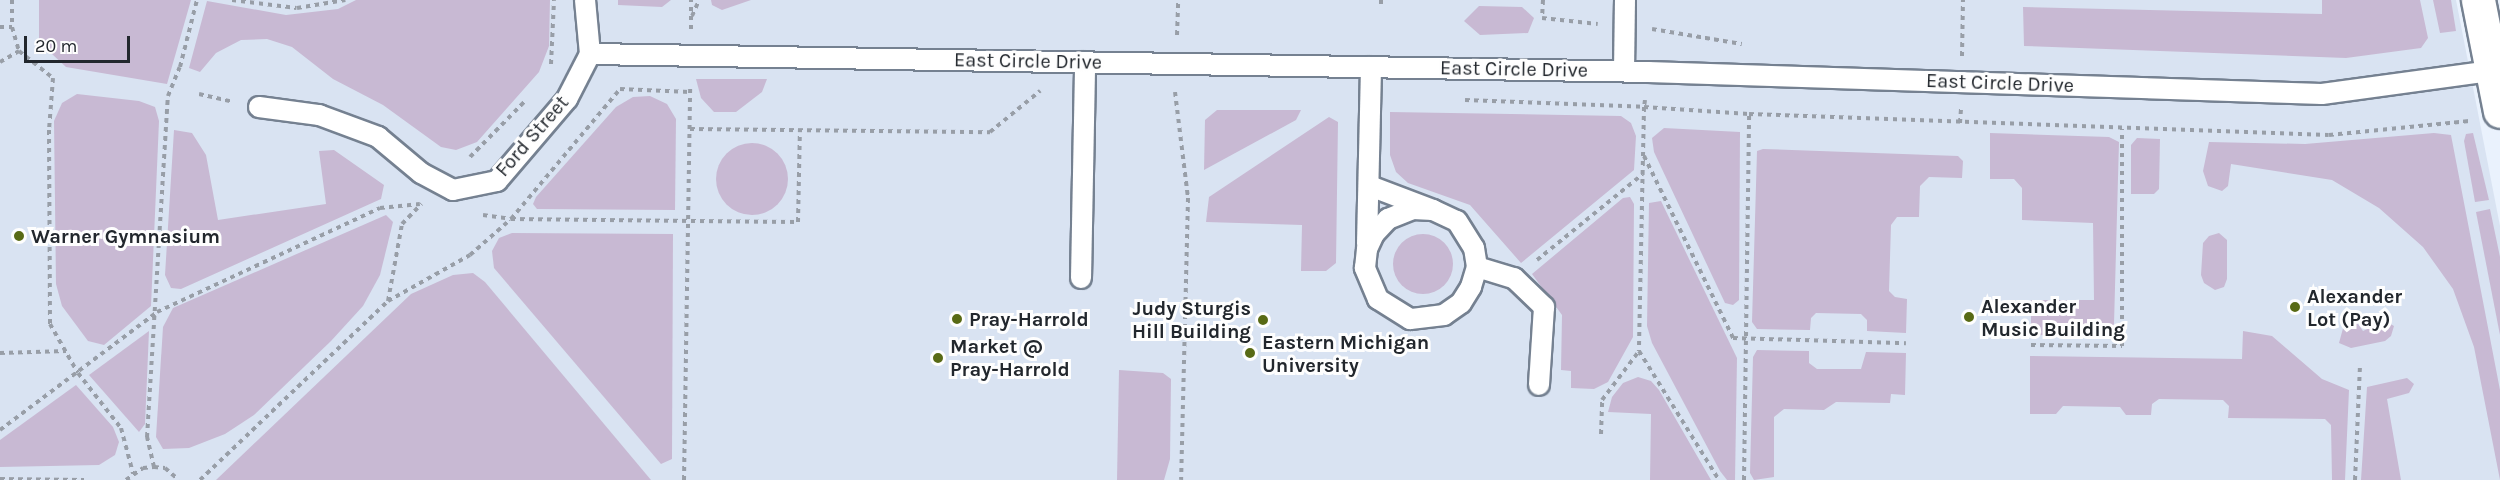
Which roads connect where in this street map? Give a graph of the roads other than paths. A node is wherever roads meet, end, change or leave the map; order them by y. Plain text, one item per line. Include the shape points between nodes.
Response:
1 (585, 0) edge
2 (1625, 0) edge
3 (2478, 0) edge
4 (590, 54) junction
5 (1085, 62) junction
6 (1371, 67) junction
7 (1624, 71) junction
8 (2491, 71) junction
9 (259, 107) road end
10 (2500, 111) edge
11 (1370, 186) junction
12 (1433, 210) junction
13 (1367, 249) junction
14 (1477, 267) junction
15 (1081, 278) dead end
16 (1539, 385) dead end

1 - 4 lane
2 - 7 lane
3 - 8 main road
4 - 5 lane, East Circle Drive
4 - 9 lane, Ford Street via 567,99 497,181 453,190 421,173 378,137 319,115
5 - 6 lane, East Circle Drive
5 - 15 lane
6 - 7 lane, East Circle Drive
6 - 11 lane
7 - 8 lane, East Circle Drive via 2322,94
8 - 10 main road
11 - 12 lane
11 - 13 lane
12 - 13 lane via 1413,209 1388,219
12 - 14 lane via 1457,221 1469,236
13 - 14 lane via 1365,268 1378,299 1410,319 1444,315 1461,303
14 - 16 lane via 1515,278 1544,307

